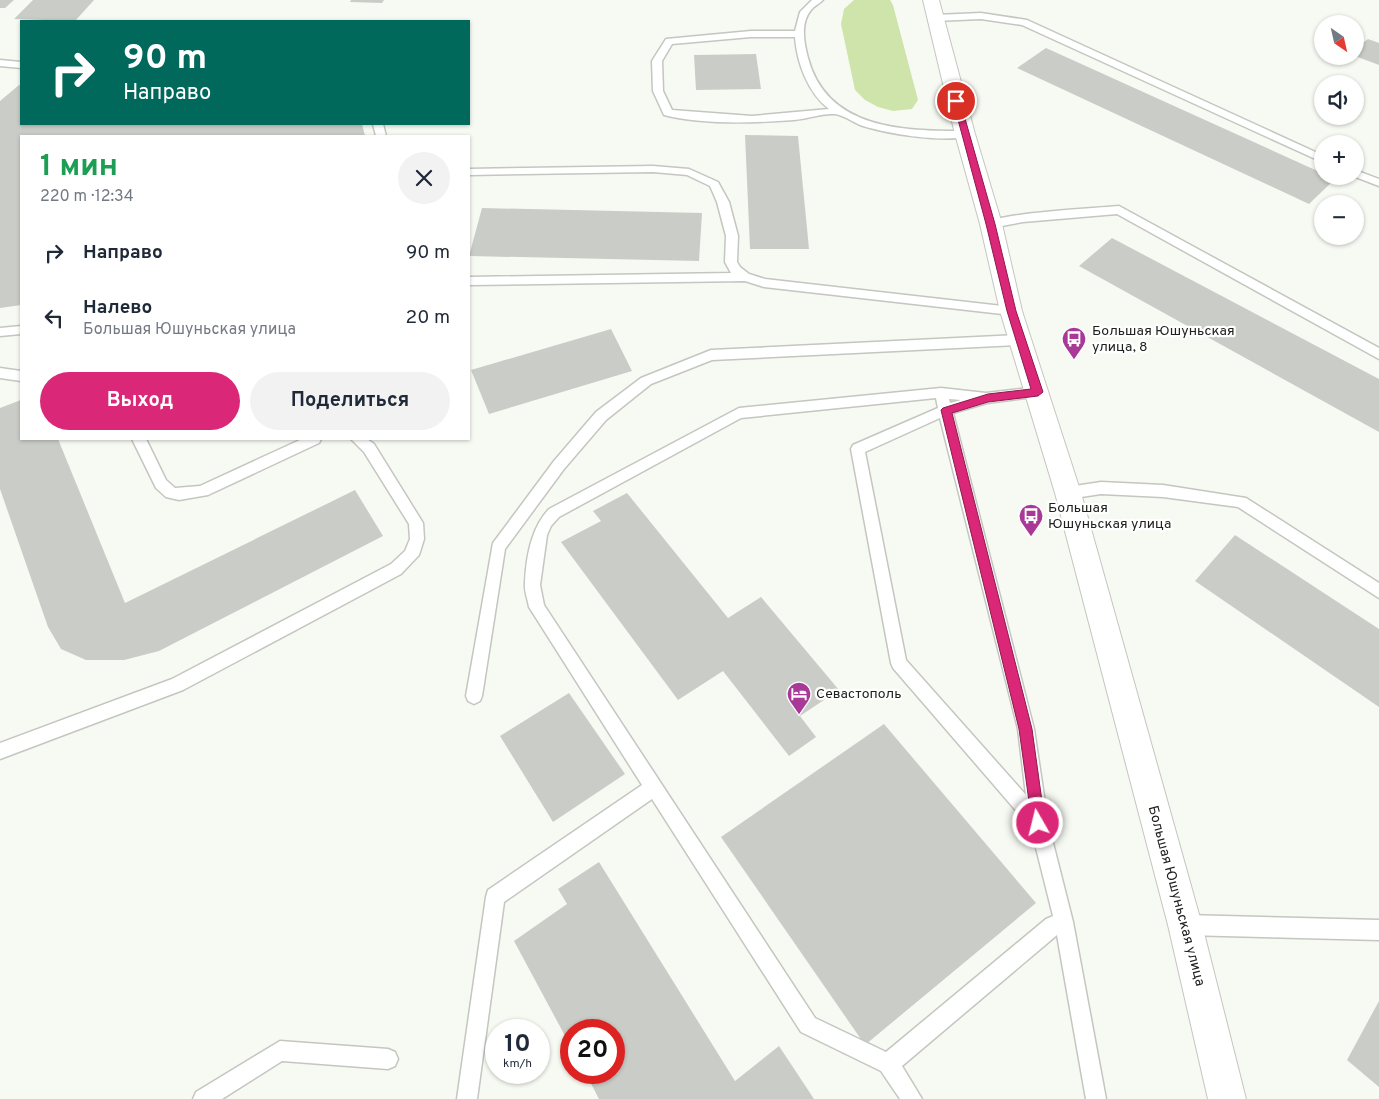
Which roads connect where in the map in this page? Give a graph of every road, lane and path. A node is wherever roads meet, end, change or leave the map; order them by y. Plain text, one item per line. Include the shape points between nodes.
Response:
1 (818, 0) edge
2 (931, 0) edge
3 (935, 18) junction
4 (799, 34) junction
5 (0, 63) edge
6 (20, 65) edge
7 (837, 111) junction
8 (965, 134) junction
9 (1314, 154) edge
10 (470, 172) edge
11 (1364, 177) edge
12 (1379, 183) edge
13 (991, 224) junction
14 (745, 277) junction
15 (470, 281) edge
16 (1011, 311) junction
17 (20, 330) edge
18 (0, 332) edge
19 (1020, 340) junction
20 (1379, 354) edge
21 (0, 373) edge
22 (20, 376) edge
23 (1038, 392) junction
24 (941, 393) junction
25 (988, 398) junction
26 (946, 410) junction
27 (139, 440) edge
28 (312, 440) edge
29 (359, 440) edge
30 (1068, 493) junction
31 (1379, 591) edge
32 (474, 696) dead end
33 (0, 750) edge
34 (654, 787) junction
35 (1038, 823) junction
36 (1064, 922) junction
37 (1185, 925) junction
38 (1379, 930) edge
39 (388, 1059) dead end
40 (888, 1064) junction
41 (202, 1099) edge
42 (467, 1099) edge
43 (912, 1099) edge
44 (1096, 1099) edge
45 (1227, 1099) edge

1 - 4 lane via 800,17
2 - 3 street, Большая Юшуньская улица
3 - 8 street, Большая Юшуньская улица
3 - 9 lane via 981,16 1024,22
4 - 7 lane via 807,73 820,94
4 - 7 lane via 752,34 669,41 657,61 658,91 668,113 712,119 758,120
5 - 6 lane
7 - 8 lane via 862,122 904,132
8 - 13 street, Большая Юшуньская улица
10 - 14 lane via 689,172 714,184 723,202 732,236 731,262
11 - 12 lane
13 - 16 street, Большая Юшуньская улица
13 - 20 lane via 1119,210
14 - 15 lane
14 - 16 lane via 764,283
16 - 19 street, Большая Юшуньская улица
17 - 18 lane
19 - 23 street, Большая Юшуньская улица
19 - 32 lane via 711,355 646,381 601,416 559,465 498,547
21 - 22 lane
23 - 25 lane
23 - 30 street, Большая Юшуньская улица
24 - 25 lane
24 - 26 lane
24 - 34 lane via 739,413 554,513 545,523 532,584 537,607
25 - 26 lane
26 - 35 lane via 1026,729
26 - 35 lane via 858,449 899,663
27 - 28 lane via 160,483 170,493 184,494 202,491
29 - 33 lane via 370,448 416,523 417,539 411,555 396,570 177,685
30 - 31 lane via 1101,488 1163,491 1241,502
30 - 37 street, Большая Юшуньская улица
34 - 40 lane via 808,1025
34 - 42 lane via 495,897
35 - 36 lane
36 - 40 lane via 1053,926
36 - 44 lane
37 - 38 lane
37 - 45 street, Большая Юшуньская улица
39 - 41 lane via 280,1051
40 - 43 lane

